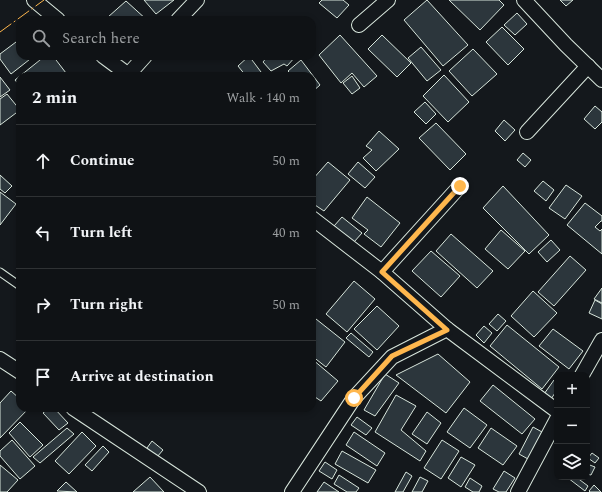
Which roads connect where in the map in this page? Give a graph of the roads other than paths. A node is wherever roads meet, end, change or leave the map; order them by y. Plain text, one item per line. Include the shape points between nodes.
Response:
1 (34, 0) edge
2 (197, 0) edge
3 (388, 0) edge
4 (524, 0) edge
5 (53, 16) edge
6 (182, 16) edge
7 (359, 25) dead end
8 (108, 60) edge
9 (142, 60) edge
10 (588, 66) junction
11 (125, 72) edge
12 (132, 72) edge
13 (602, 80) edge
14 (526, 132) dead end
15 (460, 186) dead end
16 (316, 221) edge
17 (0, 272) edge
18 (382, 272) junction
19 (16, 283) edge
20 (447, 330) junction
21 (602, 340) edge
22 (0, 359) edge
23 (16, 369) edge
24 (584, 372) edge
25 (554, 409) edge
26 (80, 412) edge
27 (554, 426) edge
28 (199, 492) edge
29 (292, 492) edge
30 (518, 492) edge

1 - 5 street
2 - 6 street
3 - 7 street
4 - 10 street
8 - 11 street
9 - 12 street
10 - 13 street
10 - 14 street
15 - 18 street
16 - 18 street
17 - 19 lane
18 - 20 street
20 - 25 street
20 - 29 street via 392,356 354,398
21 - 24 street
22 - 23 street
26 - 28 street
27 - 30 street

